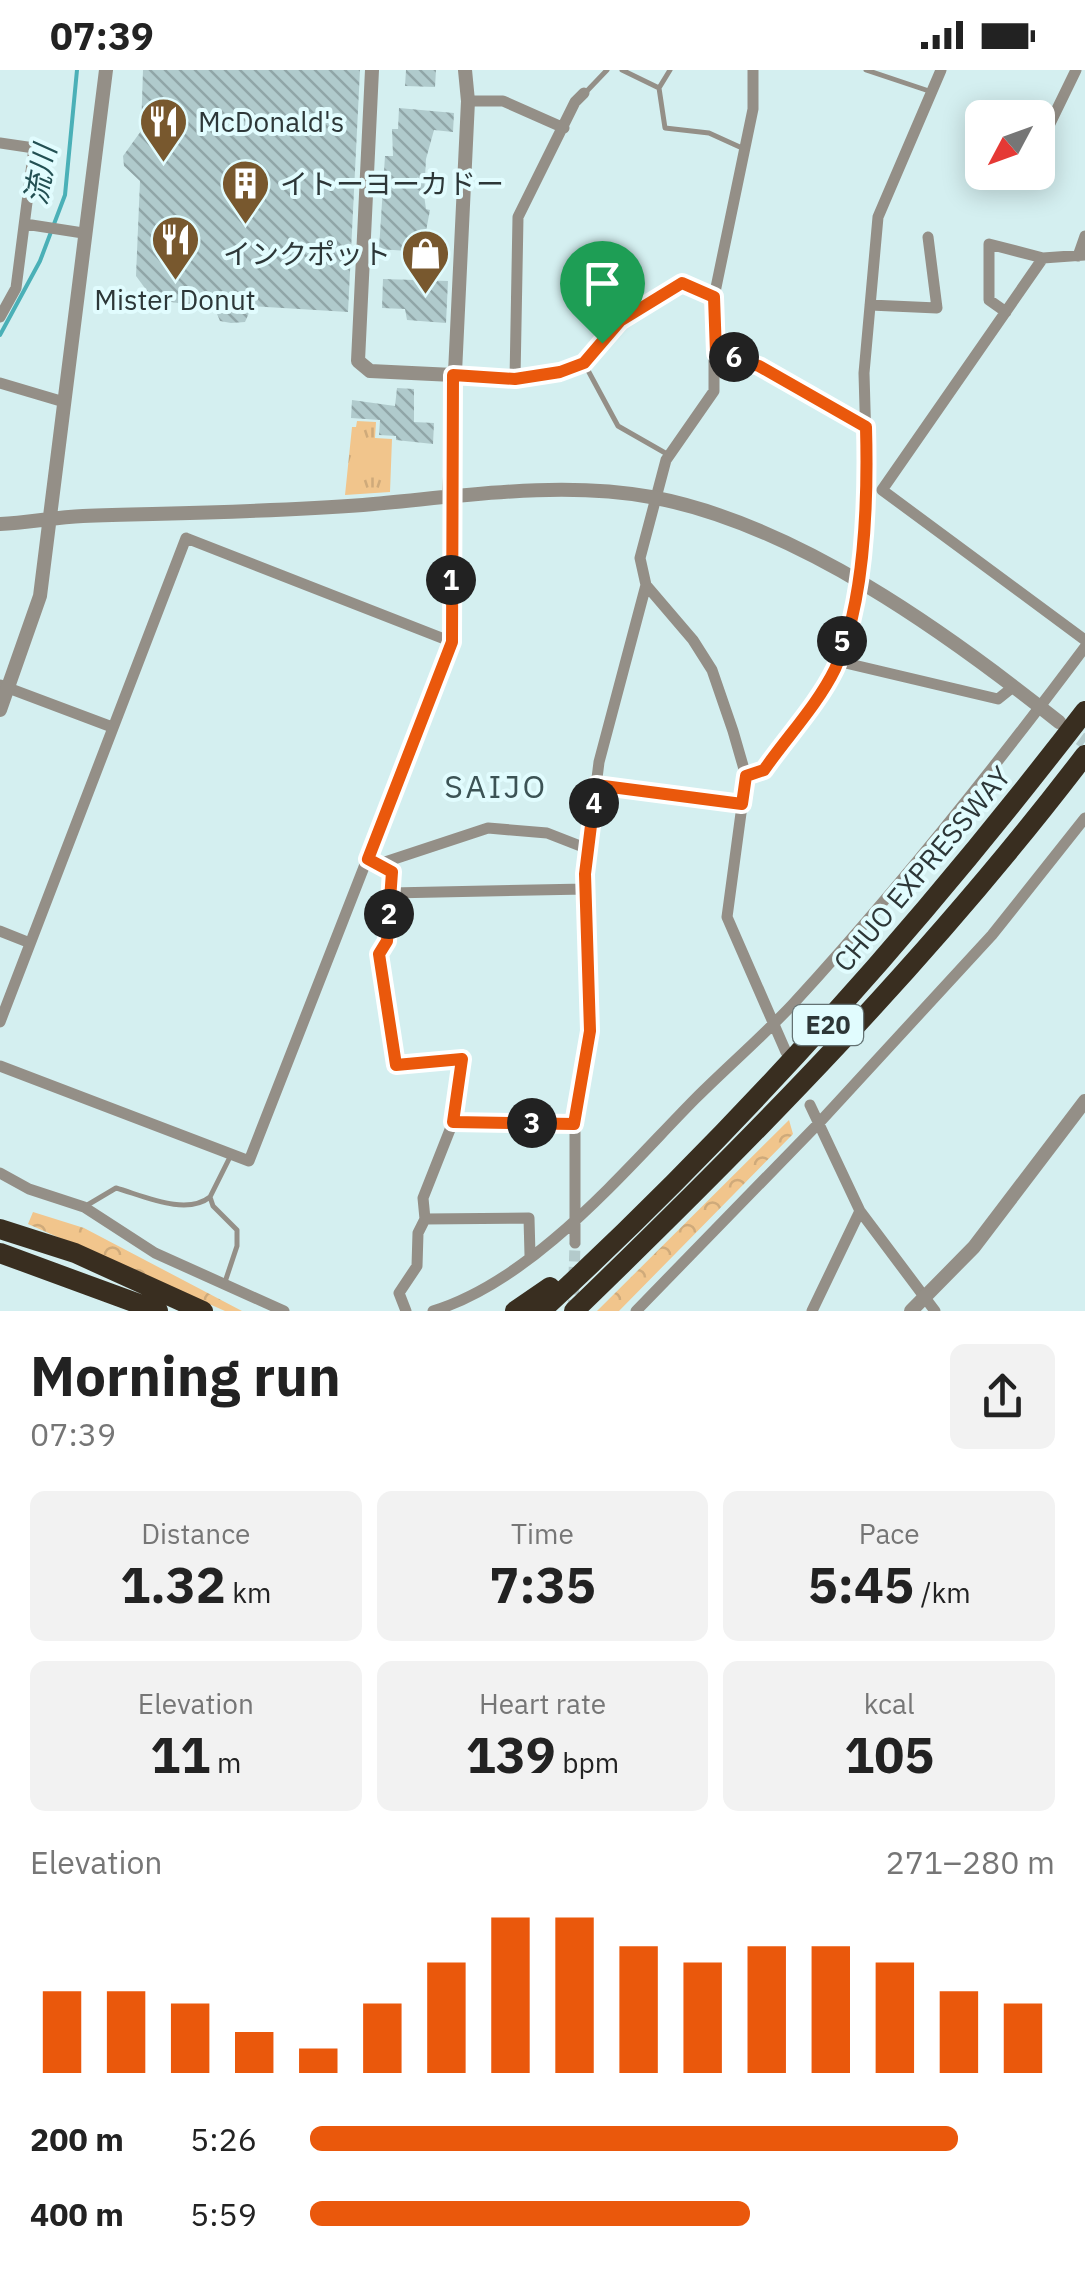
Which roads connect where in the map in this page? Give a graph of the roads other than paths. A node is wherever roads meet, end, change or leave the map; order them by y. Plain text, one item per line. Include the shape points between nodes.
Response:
1 (106, 70) edge
2 (372, 70) edge
3 (465, 70) edge
4 (607, 70) edge
5 (622, 70) edge
6 (670, 70) edge
7 (752, 70) edge
8 (866, 70) edge
9 (941, 70) edge
10 (1076, 70) edge
11 (659, 88) junction
12 (932, 92) junction
13 (584, 93) joint
14 (468, 101) junction
15 (1055, 113) edge
16 (564, 128) junction
17 (0, 143) edge
18 (745, 149) junction
19 (25, 224) junction
20 (83, 233) junction
21 (1085, 236) edge
22 (928, 237) dead end
23 (1081, 256) edge
24 (1043, 258) junction
25 (714, 297) junction
26 (870, 305) junction
27 (1006, 312) junction
28 (0, 317) edge
29 (716, 353) junction
30 (584, 363) junction
31 (453, 375) junction
32 (515, 379) junction
33 (0, 383) edge
34 (64, 402) junction
35 (866, 427) junction
36 (670, 455) junction
37 (654, 497) junction
38 (449, 498) junction
39 (49, 518) junction
40 (0, 524) edge
41 (858, 583) junction
42 (646, 585) junction
43 (1085, 640) edge
44 (452, 642) junction
45 (1085, 647) edge
46 (837, 661) junction
47 (4, 686) edge
48 (1013, 687) junction
49 (1040, 708) junction
50 (0, 710) edge
51 (1085, 712) edge
52 (1059, 722) tunnel mouth
53 (112, 727) junction
54 (1085, 755) edge
55 (746, 776) junction
56 (596, 785) junction
57 (742, 804) junction
58 (1085, 818) edge
59 (588, 849) junction
60 (368, 859) junction
61 (384, 864) junction
62 (586, 889) junction
63 (392, 893) junction
64 (0, 931) edge
65 (30, 942) junction
66 (0, 1022) edge
67 (773, 1025) junction
68 (786, 1052) dead end
69 (0, 1066) edge
70 (764, 1094) junction
71 (1085, 1101) edge
72 (810, 1105) dead end
73 (453, 1122) junction
74 (574, 1124) junction
75 (818, 1124) junction
76 (231, 1155) junction
77 (0, 1173) edge
78 (210, 1197) junction
79 (84, 1207) junction
80 (860, 1211) junction
81 (424, 1218) junction
82 (573, 1219) junction
83 (0, 1229) edge
84 (576, 1243) tunnel mouth
85 (0, 1253) edge
86 (530, 1256) junction
87 (113, 1271) junction
88 (224, 1284) junction
89 (926, 1298) junction
90 (149, 1308) edge
91 (188, 1311) edge
92 (204, 1311) edge
93 (284, 1311) edge
94 (406, 1311) edge
95 (433, 1311) edge
96 (515, 1311) edge
97 (541, 1311) edge
98 (574, 1311) edge
99 (636, 1311) edge
100 (812, 1311) edge
101 (912, 1311) edge
102 (935, 1311) edge

1 - 20 street
2 - 31 street via 358,361 370,371
3 - 14 street
4 - 13 lane
5 - 11 lane
6 - 11 lane
7 - 18 street via 754,109
8 - 12 lane
9 - 12 street
10 - 15 street
11 - 18 lane via 665,128 709,133
12 - 26 street via 878,217
13 - 16 street
14 - 16 street via 503,100
14 - 31 street
16 - 32 street via 518,217
17 - 19 street via 34,148
18 - 25 street
19 - 20 street
19 - 28 street via 16,288
20 - 34 street
21 - 23 street
22 - 26 street via 937,308
23 - 24 street
24 - 27 street
24 - 27 street via 989,244 989,300
25 - 29 street
25 - 30 street via 682,283 661,293 620,321
26 - 35 street
27 - 43 street via 882,490
29 - 35 lane via 759,366
29 - 36 street via 714,391
30 - 32 street
30 - 36 lane via 618,426
31 - 32 street
31 - 38 street
33 - 34 street
34 - 39 street
35 - 41 street
36 - 37 street
37 - 38 street via 581,490
37 - 41 street via 736,521
37 - 42 street via 640,558
38 - 39 street via 270,512
38 - 44 street
39 - 40 street
39 - 47 street via 40,596
41 - 46 street
41 - 48 street
42 - 55 street via 712,670
42 - 56 street
44 - 53 street via 186,538
44 - 60 street
45 - 49 street
46 - 48 street via 998,699
46 - 55 street via 764,770
47 - 50 street
47 - 53 street
48 - 49 street
49 - 52 street
49 - 67 street
51 - 70 highway, CHUO EXPRESSWAY / E20 via 935,902
53 - 65 street
54 - 98 highway, CHUO EXPRESSWAY / E20 via 953,918 824,1062
55 - 57 street
56 - 57 lane
56 - 59 street
57 - 67 street via 727,917
58 - 75 street via 992,935
59 - 61 street via 546,833 488,828
59 - 62 street
60 - 61 street
60 - 76 street via 248,1161
61 - 63 street via 392,872
62 - 63 street
62 - 74 street via 590,1031
63 - 73 street via 387,941 379,954 396,1065 462,1059
64 - 65 street
65 - 66 street
67 - 68 street
67 - 82 street
69 - 76 street
70 - 96 highway via 738,1108 571,1270
70 - 97 highway, CHUO EXPRESSWAY / E20
71 - 89 street via 1020,1190
72 - 75 street
73 - 74 street
73 - 81 street via 425,1190
74 - 82 street
75 - 80 street
75 - 99 street
76 - 78 lane
77 - 79 street
78 - 79 lane via 199,1206 180,1205 116,1188
78 - 88 lane via 237,1230
79 - 88 street via 134,1242
80 - 89 street
80 - 100 street
81 - 86 street via 528,1218
81 - 94 street via 417,1266 399,1293
82 - 84 street
82 - 86 street
83 - 87 highway
85 - 90 highway
86 - 95 street via 478,1292
87 - 91 highway
87 - 92 highway
88 - 93 street
89 - 101 street
89 - 102 street

